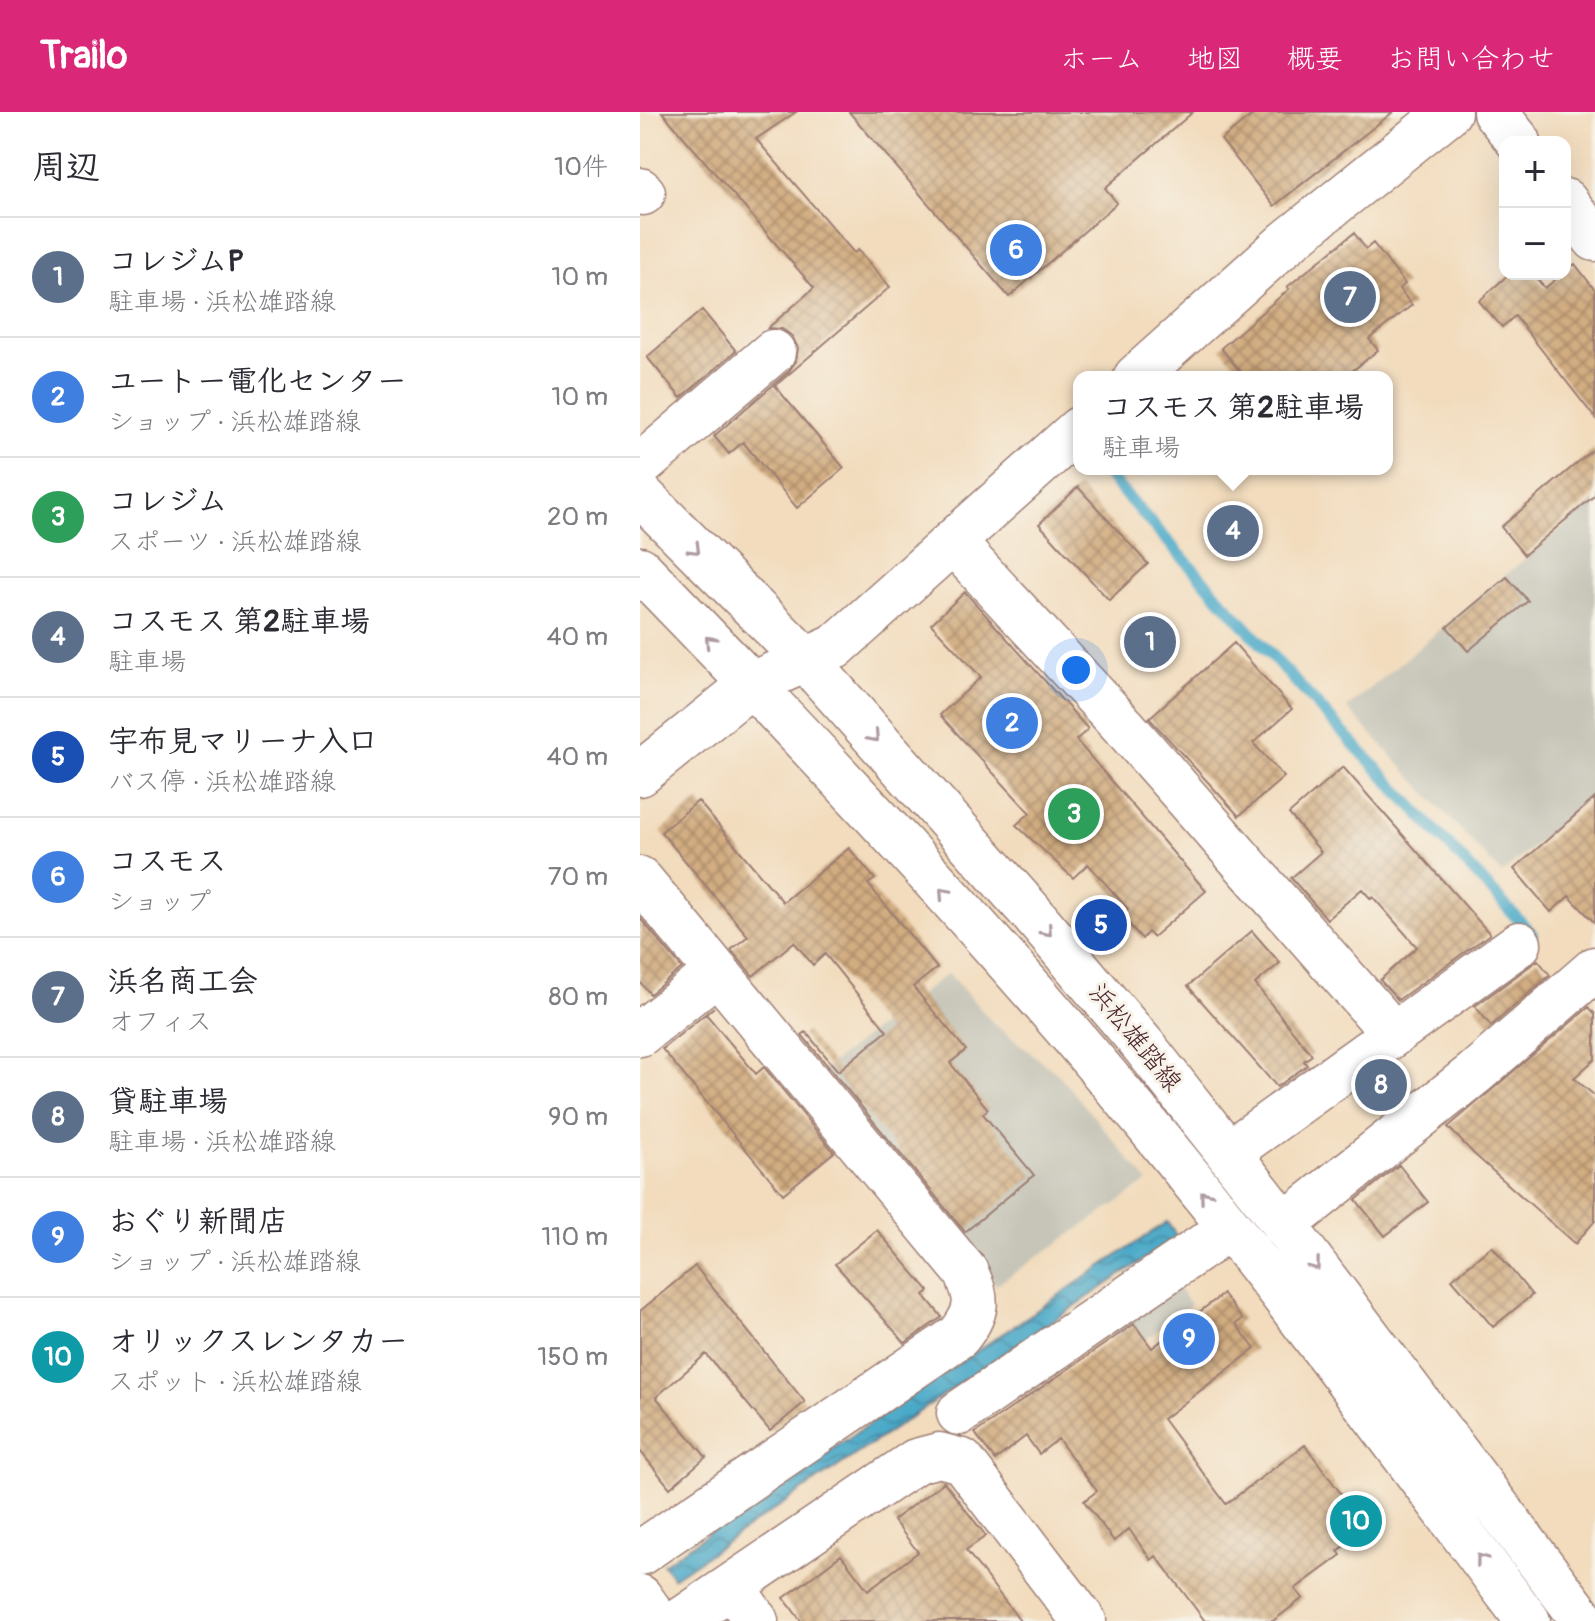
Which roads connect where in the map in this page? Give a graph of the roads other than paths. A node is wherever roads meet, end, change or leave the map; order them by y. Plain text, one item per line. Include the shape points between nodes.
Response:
1 (1449, 112) edge
2 (1495, 112) edge
3 (1514, 136) edge
4 (773, 352) dead end
5 (1143, 371) edge
6 (1073, 434) edge
7 (640, 466) edge
8 (640, 494) edge
9 (953, 542) junction
10 (640, 569) edge
11 (806, 660) junction
12 (752, 684) junction
13 (640, 774) edge
14 (640, 879) edge
15 (1519, 944) dead end
16 (1595, 969) edge
17 (717, 972) junction
18 (640, 1034) edge
19 (1391, 1035) junction
20 (1228, 1153) junction
21 (1284, 1225) junction
22 (1208, 1243) dead end
23 (959, 1413) dead end
24 (640, 1553) edge
25 (732, 1586) junction
26 (640, 1597) edge
27 (657, 1621) edge
28 (680, 1621) edge
29 (756, 1621) edge
30 (1084, 1621) edge
31 (1528, 1621) edge
32 (1584, 1621) edge

1 - 5 street via 1288,241
2 - 3 street
4 - 7 street
6 - 9 street
8 -> 11 street, 浜松雄踏線
9 - 11 street via 835,647
9 - 19 street via 1167,776
12 -> 10 street, 浜松雄踏線
11 - 12 street
11 -> 20 street, 浜松雄踏線 via 1038,921
12 - 13 street
31 -> 12 street, 浜松雄踏線 via 1150,1128 1020,976
14 - 17 street
15 - 19 street
16 - 21 street via 1475,1073
17 - 18 street
17 - 24 street via 966,1272 976,1294 973,1317 959,1336
19 - 20 street
20 - 21 street, 浜松雄踏線
21 -> 32 street, 浜松雄踏線
22 - 23 street
25 - 28 street
25 - 29 street
25 - 30 street via 916,1461 939,1455 962,1461
26 - 27 street

